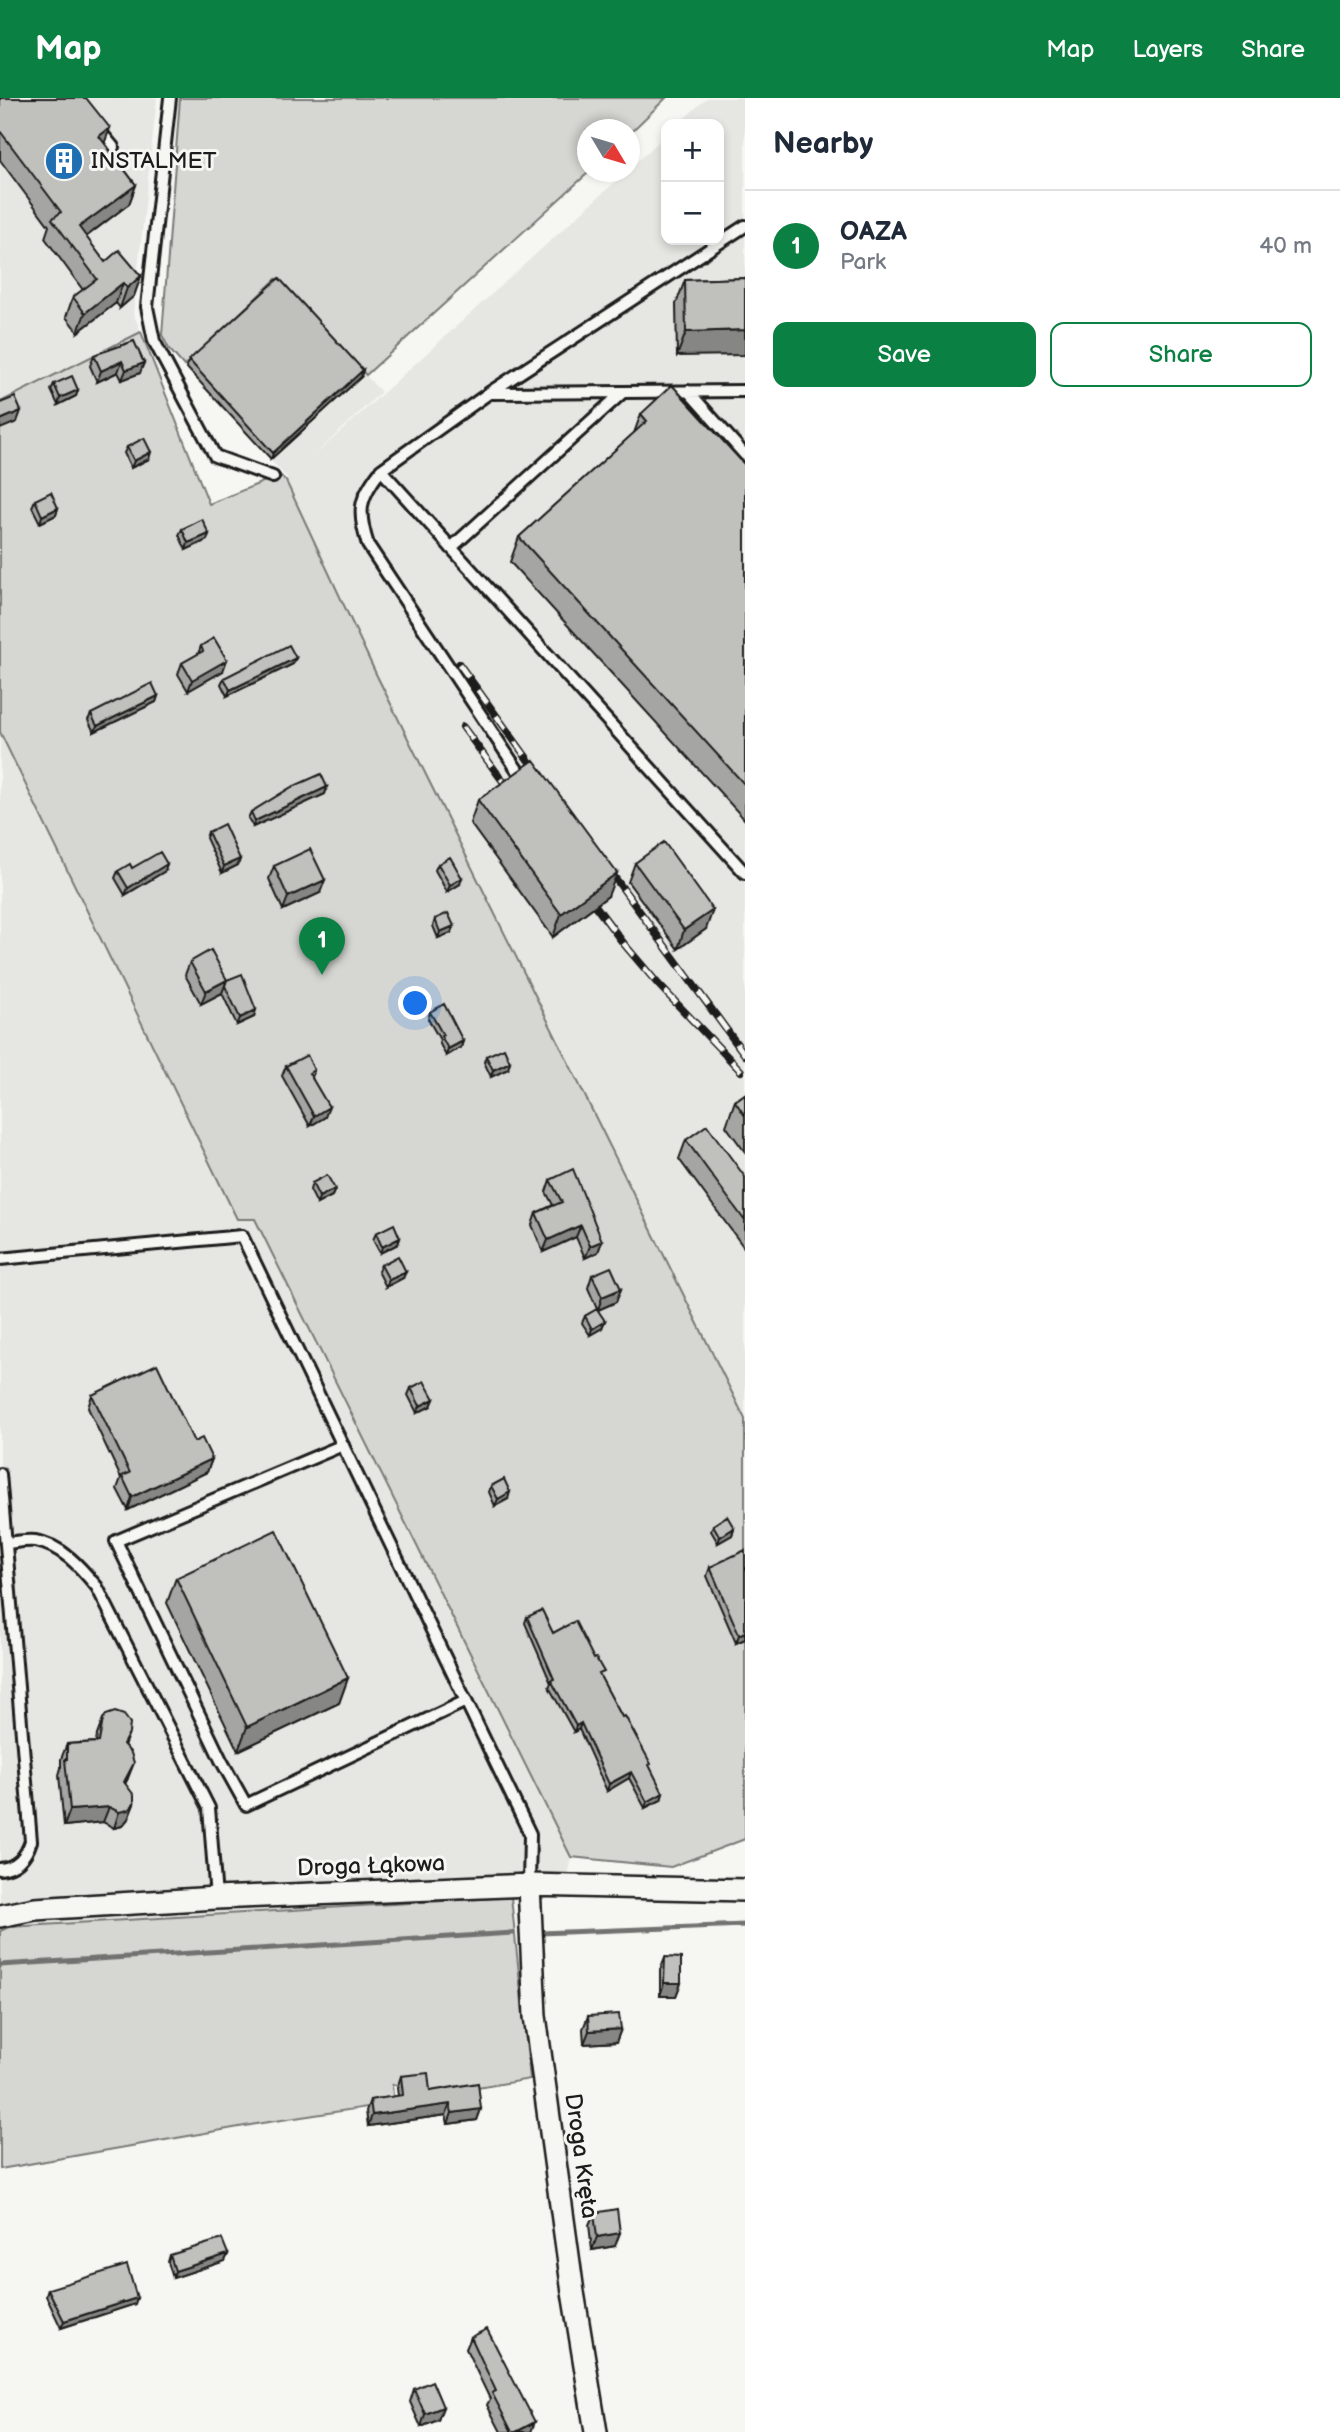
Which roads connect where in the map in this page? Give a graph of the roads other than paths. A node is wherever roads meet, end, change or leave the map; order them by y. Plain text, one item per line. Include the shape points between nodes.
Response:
1 (170, 98) edge
2 (89, 118) edge
3 (113, 147) dead end
4 (745, 226) edge
5 (688, 391) junction
6 (745, 391) edge
7 (623, 392) junction
8 (489, 393) junction
9 (745, 455) edge
10 (381, 470) junction
11 (273, 477) dead end
12 (451, 548) junction
13 (518, 771) edge
14 (745, 873) edge
15 (0, 1259) edge
16 (343, 1445) junction
17 (0, 1474) edge
18 (7, 1543) junction
19 (466, 1700) junction
20 (0, 1868) edge
21 (529, 1885) junction
22 (745, 1890) edge
23 (215, 1898) junction
24 (0, 1916) edge
25 (596, 2432) edge

1 - 11 lane via 147,307 153,341 215,456
2 - 3 lane
4 - 8 lane
5 - 6 lane
5 - 7 lane
5 - 9 lane
7 - 8 lane
7 - 12 lane
8 - 10 lane
10 - 12 lane
10 - 13 lane via 366,489 361,510 368,545
12 - 14 lane
15 - 16 lane via 242,1236
16 - 19 lane
16 - 19 lane via 116,1541 221,1760 246,1805
17 - 18 lane
18 - 20 lane via 31,1840 21,1860
18 - 23 lane via 35,1541 57,1549 97,1587 209,1808
19 - 21 lane via 530,1834
21 - 22 street, Droga Łąkowa
21 - 23 street, Droga Łąkowa
21 - 25 street, Droga Kręta via 535,2016
23 - 24 street, Droga Łąkowa via 35,1909

